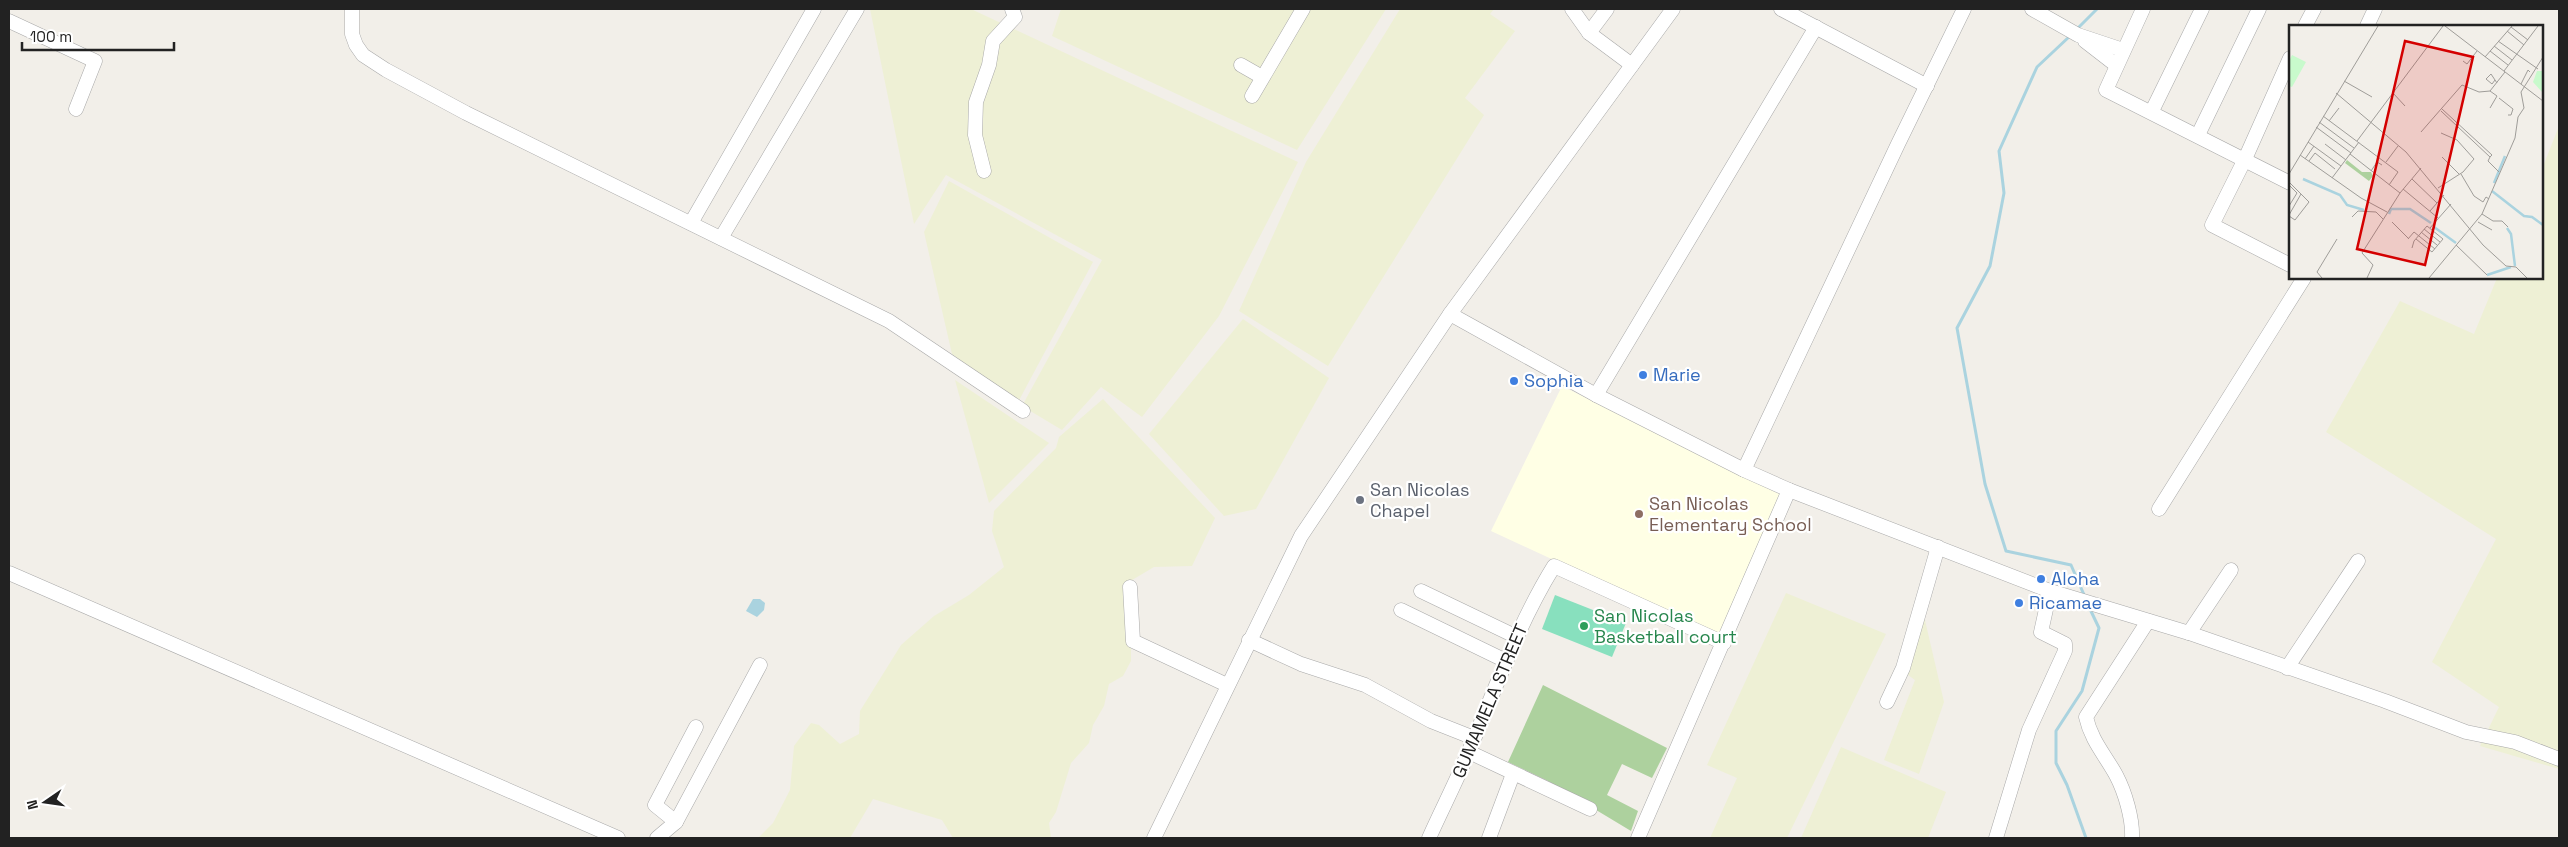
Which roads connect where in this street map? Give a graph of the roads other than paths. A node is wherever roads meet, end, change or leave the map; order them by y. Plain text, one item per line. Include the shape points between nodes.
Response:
1 (13, 9) edge
2 (352, 9) edge
3 (814, 9) edge
4 (857, 9) edge
5 (1012, 9) edge
6 (1303, 9) edge
7 (1572, 9) edge
8 (1607, 9) edge
9 (1673, 9) edge
10 (1781, 9) edge
11 (1964, 9) edge
12 (2032, 9) edge
13 (2143, 9) edge
14 (2202, 9) edge
15 (2259, 9) edge
16 (2314, 9) edge
17 (2375, 9) edge
18 (9, 20) edge
19 (2306, 25) edge
20 (2367, 25) edge
21 (1816, 27) junction
22 (1589, 33) junction
23 (2078, 35) junction
24 (2123, 50) junction
25 (2289, 60) edge
26 (1241, 65) dead end
27 (1632, 65) junction
28 (2116, 65) junction
29 (1262, 77) junction
30 (1927, 86) junction
31 (1252, 96) dead end
32 (76, 109) dead end
33 (2152, 111) junction
34 (2198, 135) junction
35 (2245, 160) junction
36 (984, 171) dead end
37 (2289, 182) edge
38 (690, 223) junction
39 (721, 238) junction
40 (2289, 264) edge
41 (2303, 279) edge
42 (1450, 314) junction
43 (1596, 395) junction
44 (1023, 411) dead end
45 (1744, 470) junction
46 (1789, 490) junction
47 (2159, 509) dead end
48 (1938, 546) junction
49 (2358, 562) dead end
50 (2231, 570) dead end
51 (9, 573) edge
52 (1130, 586) dead end
53 (1421, 591) dead end
54 (2050, 592) junction
55 (1401, 610) dead end
56 (2148, 621) junction
57 (2189, 634) junction
58 (1517, 637) junction
59 (1249, 640) junction
60 (1724, 643) junction
61 (1506, 661) junction
62 (760, 665) dead end
63 (2287, 668) junction
64 (1228, 685) junction
65 (1887, 702) dead end
66 (696, 727) dead end
67 (1474, 738) junction
68 (1469, 752) junction
69 (2559, 759) edge
70 (1513, 774) junction
71 (1590, 809) dead end
72 (676, 822) junction
73 (618, 838) edge
74 (657, 838) edge
75 (1154, 838) edge
76 (1429, 838) edge
77 (1489, 838) edge
78 (1638, 838) edge
79 (1996, 838) edge
80 (2132, 838) edge

1 - 18 street
2 - 38 street via 352,34 356,44 363,55 386,70
3 - 38 street
4 - 39 street
5 - 36 street via 1015,17 993,41 989,65 976,102 975,135
6 - 29 street
7 - 22 street
8 - 22 street
9 - 27 street
10 - 21 street
11 - 30 street
12 - 23 street
13 - 24 street
14 - 33 street
15 - 34 street
16 - 19 street
17 - 20 street
18 - 32 street via 95,61
21 - 30 street
21 - 43 street
22 - 27 street
23 - 24 street
23 - 28 street
24 - 28 street
25 - 35 street
26 - 29 street
27 - 42 street
28 - 33 street via 2106,90
29 - 31 street
30 - 45 street
33 - 34 street
34 - 35 street
35 - 37 street
35 - 40 street via 2212,225
38 - 39 street
39 - 44 street via 889,320
41 - 47 street
42 - 43 street
42 - 59 street via 1301,536
43 - 45 street
45 - 46 street
46 - 48 street
46 - 60 street
48 - 54 street
48 - 65 street via 1903,668
49 - 63 street
50 - 57 street
51 - 73 street
52 - 64 street via 1133,640
53 - 58 street
54 - 56 street
54 - 79 street via 2041,632 2065,644 2065,651 2029,730
55 - 61 street
56 - 57 street
56 - 80 street via 2086,718 2090,735 2117,777 2127,806
57 - 63 street
58 - 60 street, GUMAMELA STREET via 1554,566
58 - 61 street, GUMAMELA STREET
59 - 64 street
59 - 67 street via 1301,664 1365,685 1431,721
60 - 78 street
61 - 67 street, GUMAMELA STREET
62 - 72 street
63 - 69 street via 2466,732 2515,742
64 - 75 street
66 - 72 street via 655,805
67 - 68 street, GUMAMELA STREET
68 - 70 street
68 - 76 street, GUMAMELA STREET
70 - 71 street
70 - 77 street
72 - 74 street

